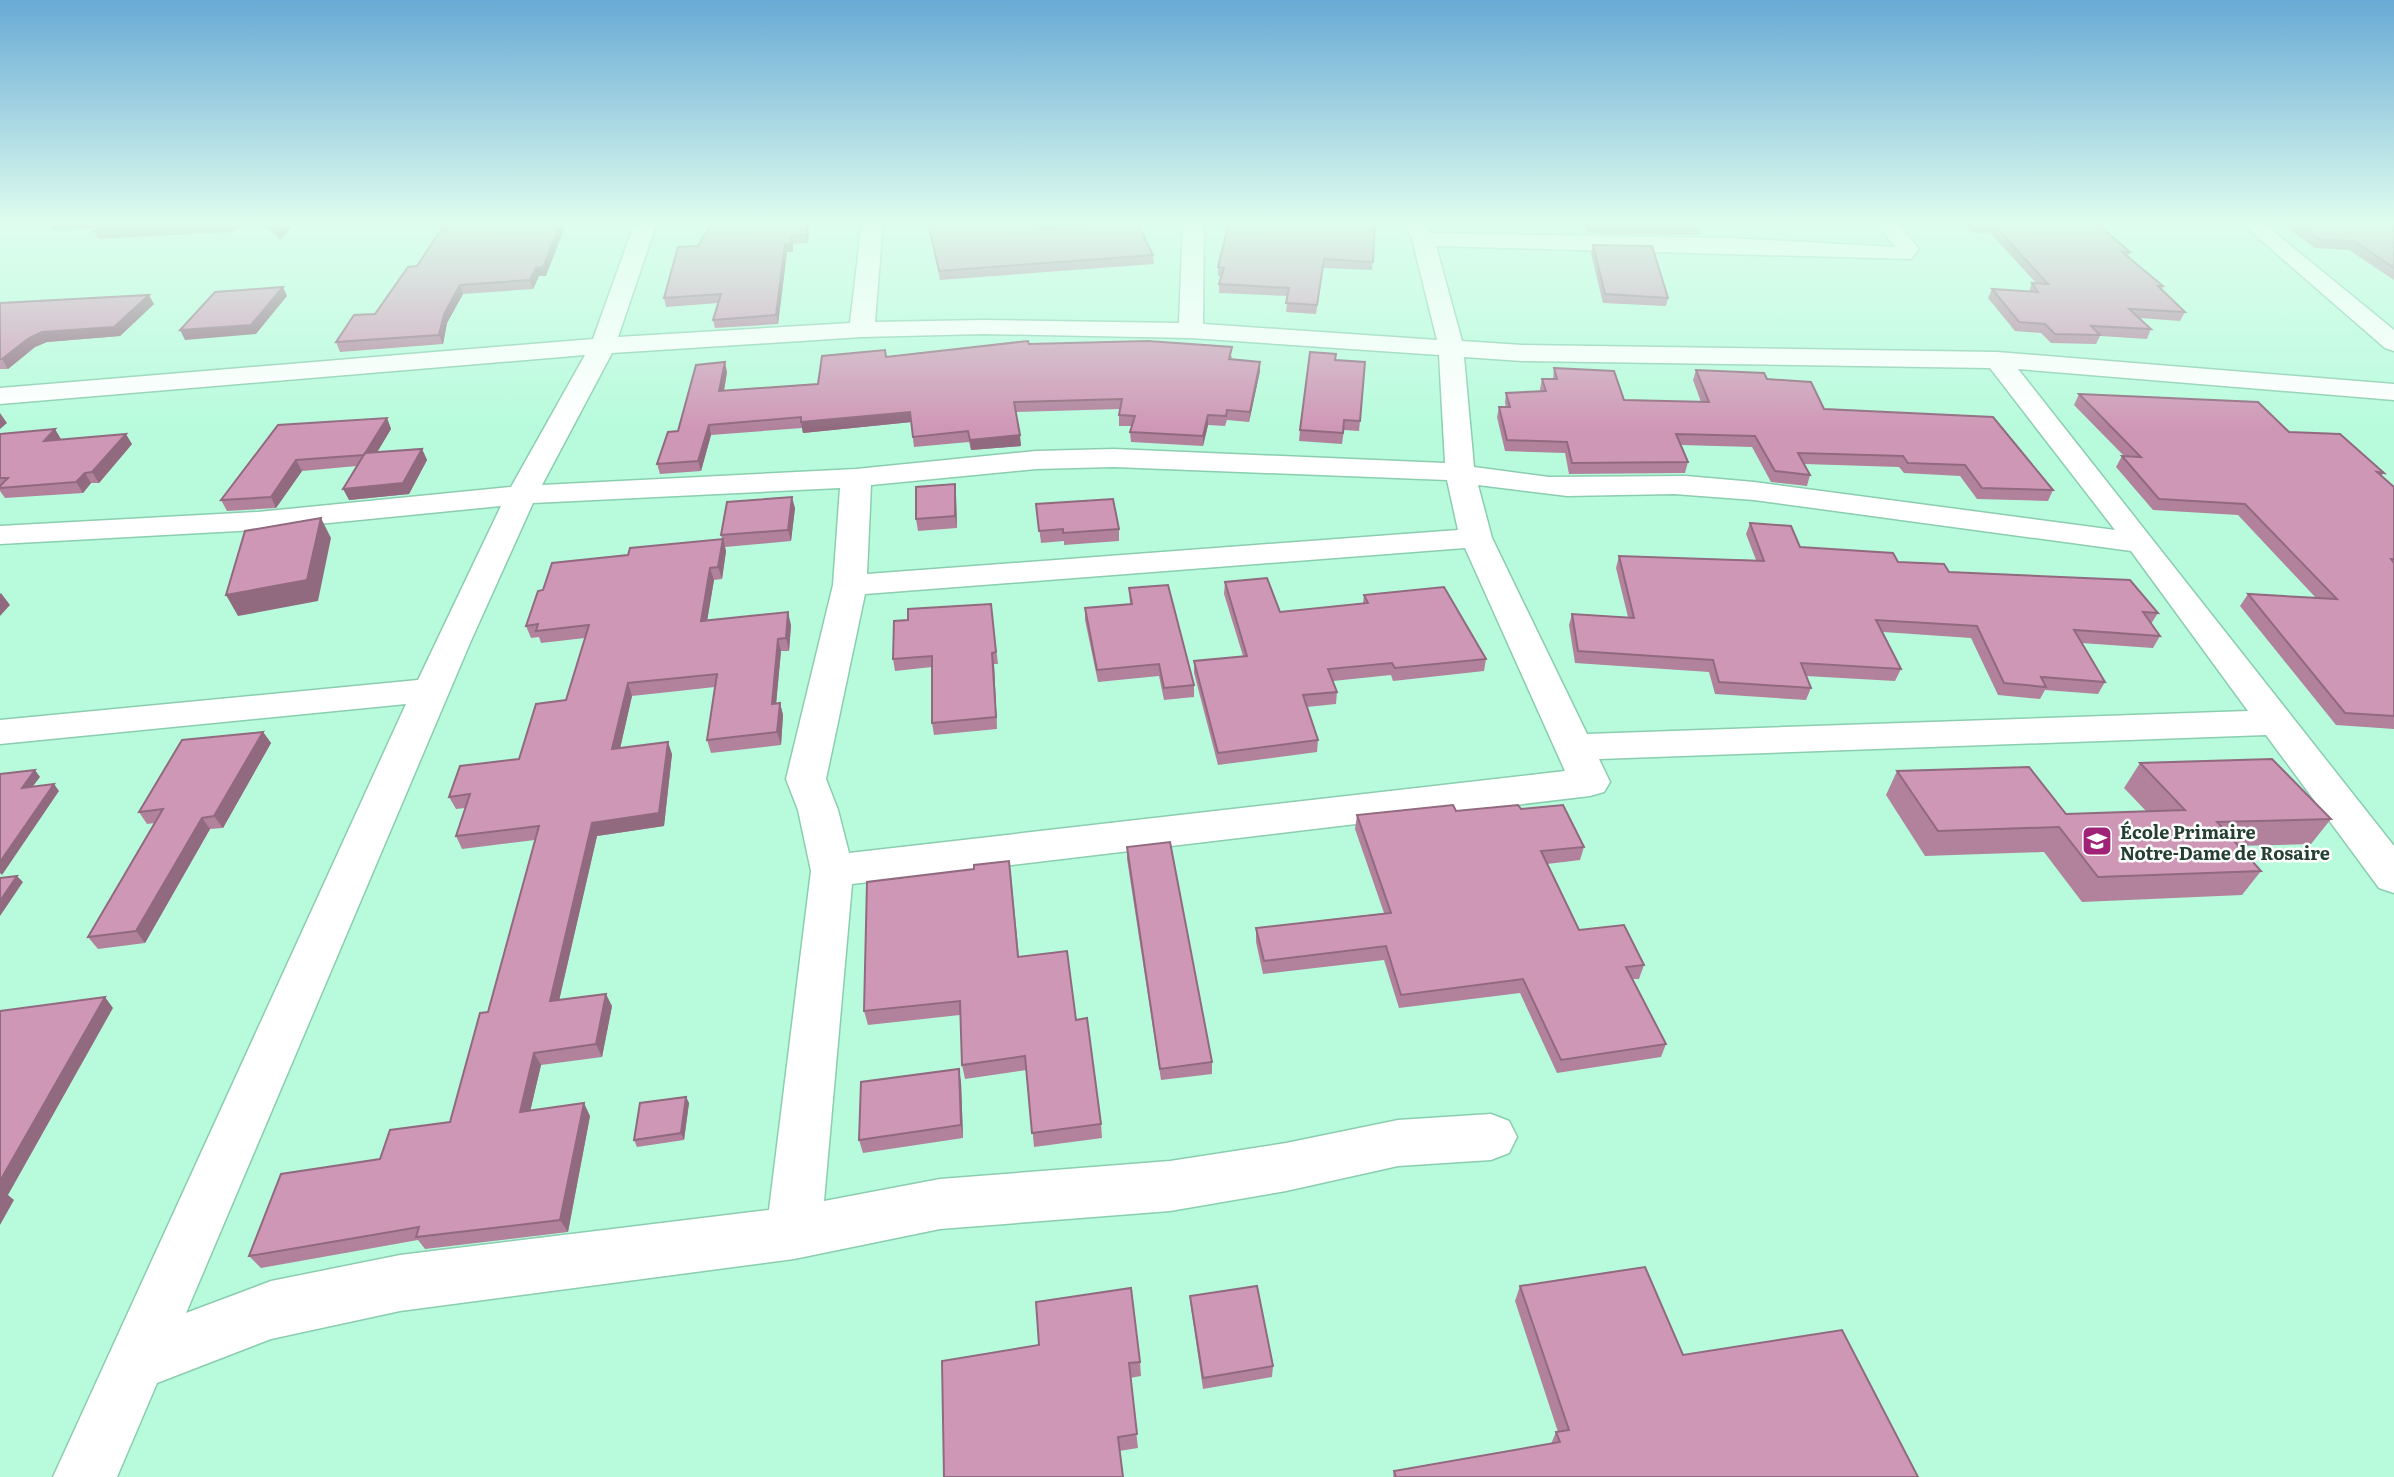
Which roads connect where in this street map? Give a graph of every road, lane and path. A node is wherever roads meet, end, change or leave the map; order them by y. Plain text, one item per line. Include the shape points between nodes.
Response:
1 (622, 291) edge
2 (866, 291) edge
3 (1192, 291) edge
4 (1435, 291) edge
5 (2332, 291) edge
6 (862, 330) junction
7 (1191, 331) junction
8 (2394, 343) edge
9 (603, 346) junction
10 (1451, 347) junction
11 (1997, 360) junction
12 (2394, 391) edge
13 (0, 396) edge
14 (1460, 472) junction
15 (856, 478) junction
16 (522, 495) junction
17 (0, 535) edge
18 (1476, 538) junction
19 (2141, 543) junction
20 (850, 585) junction
21 (432, 690) junction
22 (2277, 722) junction
23 (0, 732) edge
24 (1574, 747) junction
25 (832, 871) junction
26 (2394, 877) edge
27 (1491, 1137) dead end
28 (794, 1233) junction
29 (136, 1362) junction
30 (85, 1477) edge

1 - 9 street
2 - 6 street
3 - 7 street
4 - 10 street
5 - 8 street
6 - 7 street
6 - 9 street
7 - 10 street
9 - 13 street
9 - 16 street
10 - 11 street via 1522,353
10 - 14 street
11 - 12 street
11 - 19 street
14 - 15 street via 1114,458 1036,460
14 - 18 street
14 - 19 street via 1493,481 1599,488 1695,485 1853,502
15 - 16 street
15 - 20 street
16 - 17 street via 258,521
16 - 21 street
18 - 20 street
18 - 24 street
19 - 22 street
20 - 25 street via 806,779
21 - 23 street
21 - 29 street
22 - 24 street
22 - 26 street
24 - 25 street via 1590,782
25 - 28 street
27 - 28 street via 1398,1143 1170,1186 940,1205
28 - 29 street via 400,1283 271,1310
29 - 30 street

